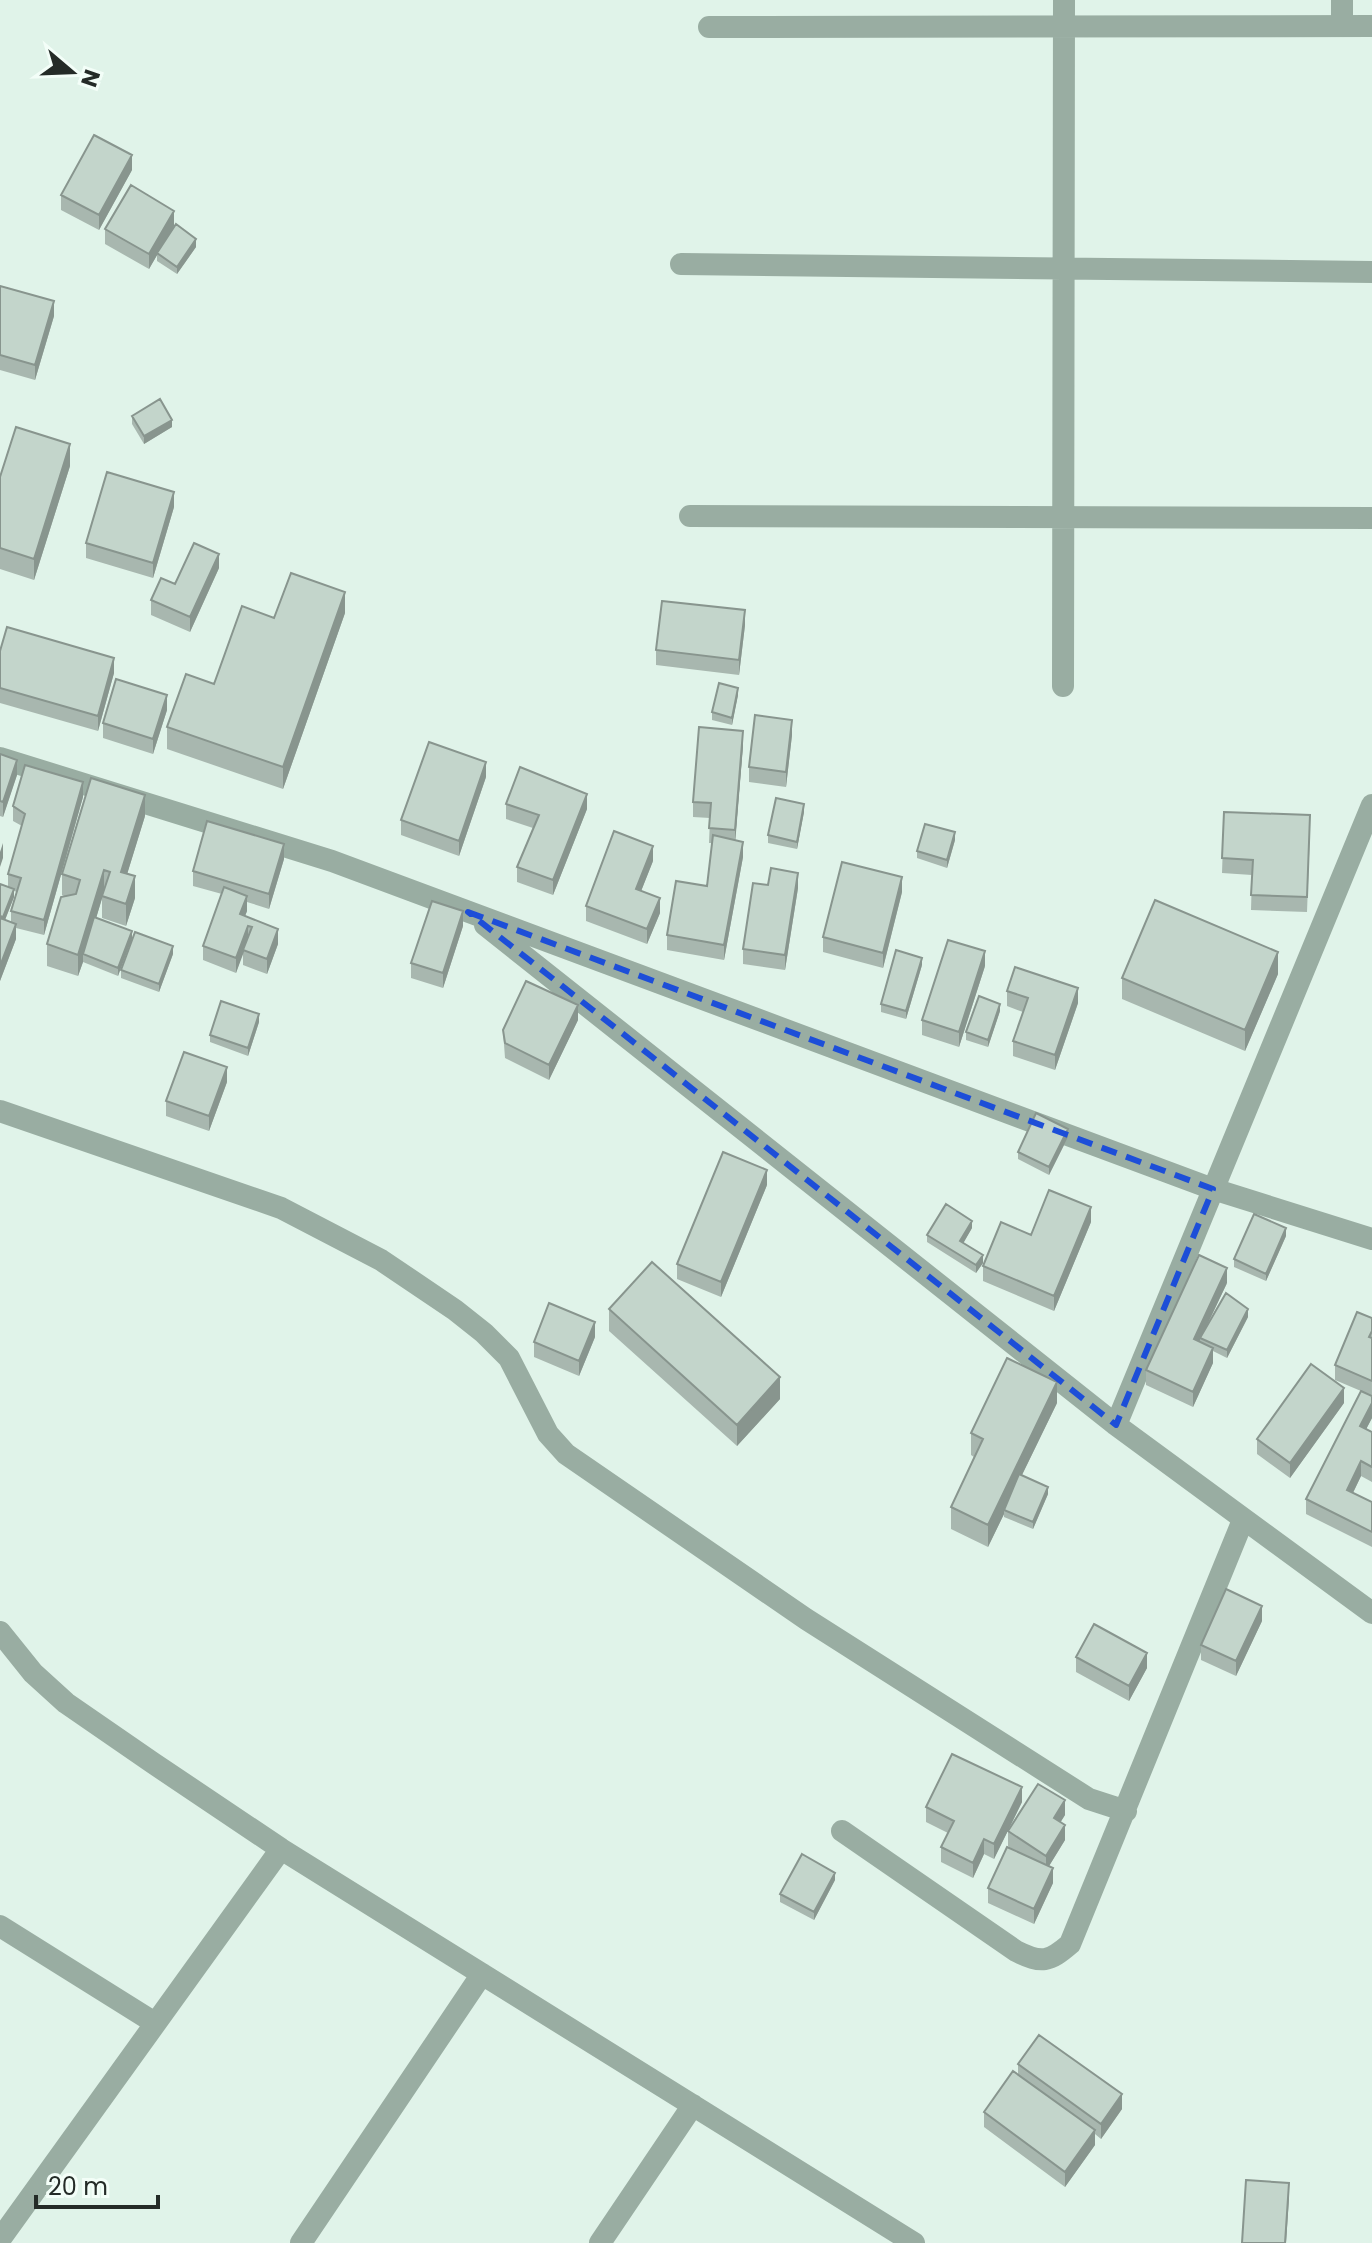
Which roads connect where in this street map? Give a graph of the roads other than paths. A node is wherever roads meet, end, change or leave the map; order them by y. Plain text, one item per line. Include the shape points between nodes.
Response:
1 (1064, 0) edge
2 (1342, 0) edge
3 (1064, 26) junction
4 (1342, 26) junction
5 (1372, 26) edge
6 (709, 27) dead end
7 (681, 264) dead end
8 (1064, 268) junction
9 (1372, 272) edge
10 (690, 516) dead end
11 (1064, 518) junction
12 (1372, 518) edge
13 (1063, 686) dead end
14 (0, 758) edge
15 (1372, 805) edge
16 (468, 912) junction
17 (0, 1111) edge
18 (1213, 1189) junction
19 (1372, 1239) edge
20 (1116, 1425) junction
21 (1243, 1520) junction
22 (1372, 1613) edge
23 (0, 1632) edge
24 (1126, 1811) junction
25 (842, 1831) dead end
26 (281, 1849) junction
27 (0, 1926) edge
28 (482, 1974) junction
29 (155, 2023) junction
30 (693, 2105) junction
31 (2, 2238) edge
32 (902, 2240) edge
33 (301, 2243) edge
34 (600, 2243) edge

1 - 3 street
2 - 4 street
3 - 4 street
3 - 6 street
3 - 8 street
4 - 5 street
7 - 8 street
8 - 9 street
8 - 11 street
10 - 11 street
11 - 12 street
11 - 13 street
14 - 16 street via 332,861
15 - 18 street
16 - 18 street
16 - 20 street
17 - 24 street via 281,1208 381,1260 455,1310 509,1358 548,1434 566,1454 819,1628 1089,1799
18 - 19 street
18 - 20 street
20 - 21 street
21 - 22 street
21 - 24 street
23 - 26 street via 66,1703
24 - 25 street via 1070,1944 1053,1958 1032,1959 1016,1951
26 - 28 street
26 - 29 street
27 - 29 street
28 - 30 street
28 - 33 street
29 - 31 street
30 - 32 street
30 - 34 street

